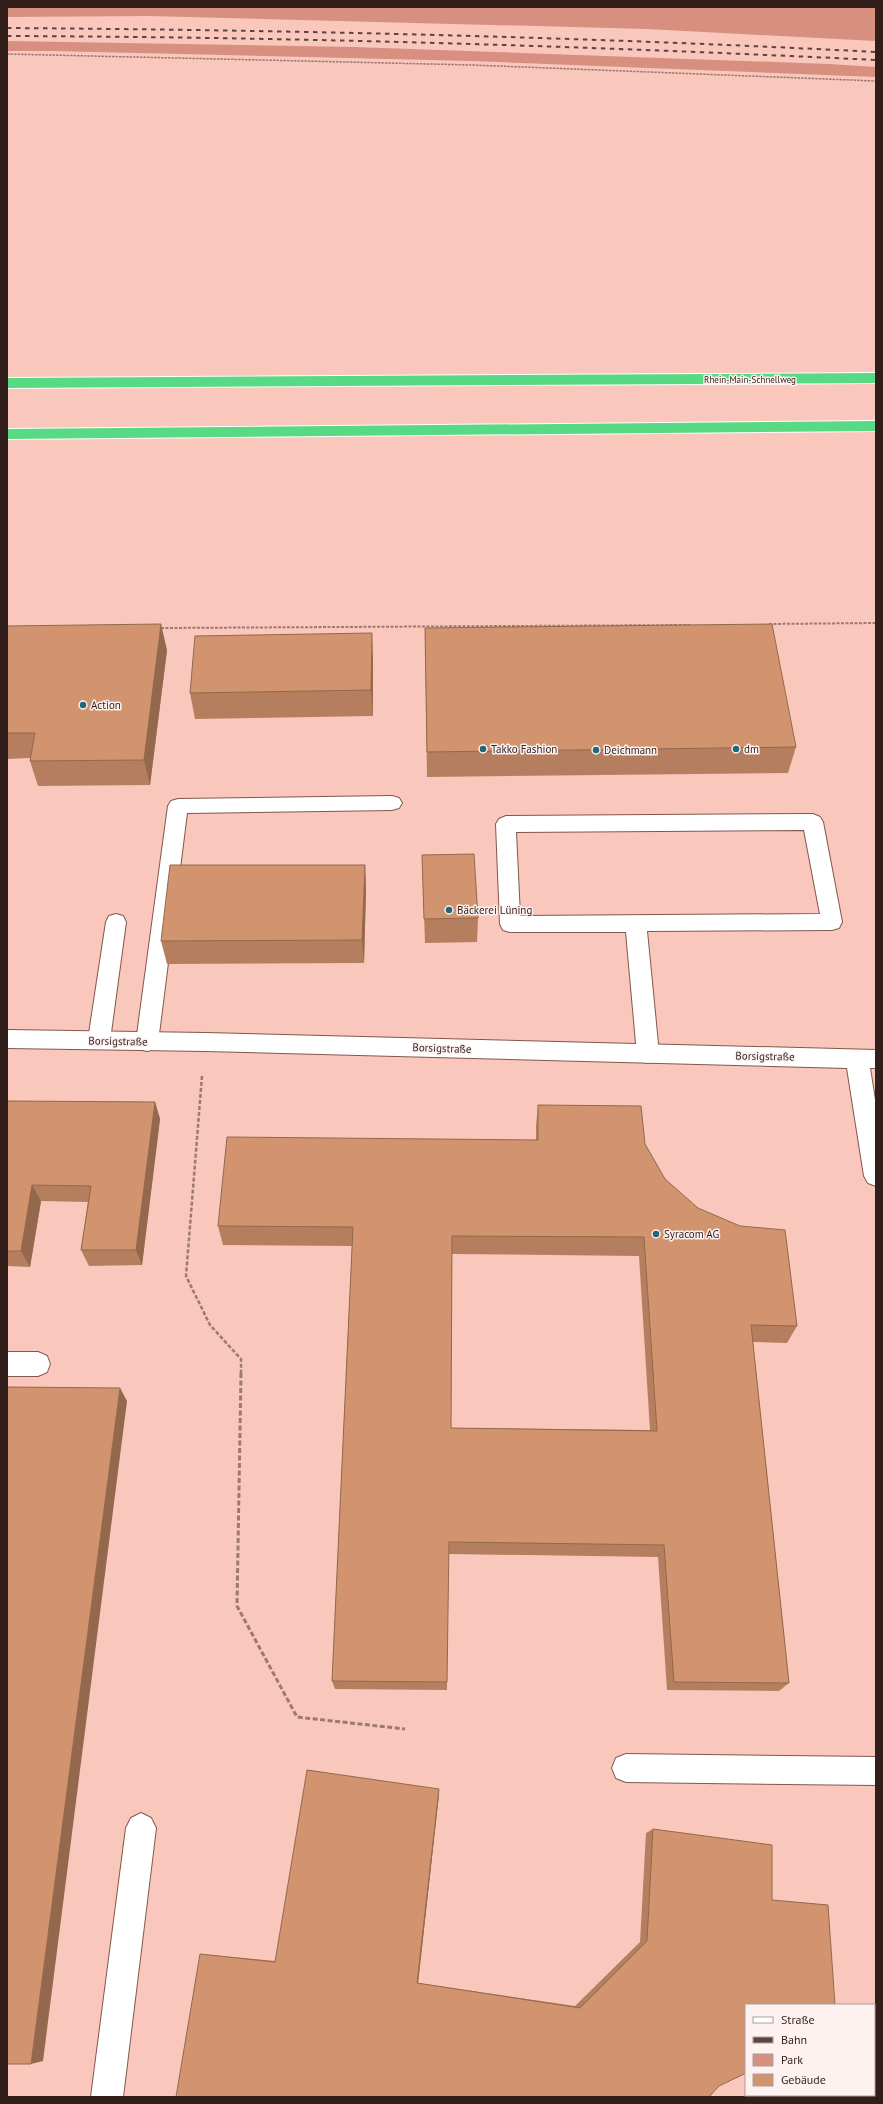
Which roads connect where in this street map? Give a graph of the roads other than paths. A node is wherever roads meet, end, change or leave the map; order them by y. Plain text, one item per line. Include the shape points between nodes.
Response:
1 (876, 378) edge
2 (7, 383) edge
3 (876, 426) edge
4 (7, 434) edge
5 (392, 803) dead end
6 (116, 922) dead end
7 (636, 923) junction
8 (7, 1039) edge
9 (99, 1040) junction
10 (146, 1042) junction
11 (648, 1054) junction
12 (867, 1058) edge
13 (876, 1176) edge
14 (7, 1364) edge
15 (38, 1364) dead end
16 (626, 1768) dead end
17 (876, 1771) edge
18 (141, 1828) dead end
19 (107, 2097) edge

1 - 2 highway, Rhein-Main-Schnellweg
3 - 4 highway
5 - 10 street via 178,806
6 - 9 street
7 - 7 street via 832,922 813,822 506,824 510,924
7 - 11 street
8 - 9 street, Borsigstraße
9 - 10 street, Borsigstraße
10 - 11 street, Borsigstraße
11 - 12 street, Borsigstraße
12 - 13 street
14 - 15 street
16 - 17 street
18 - 19 street

